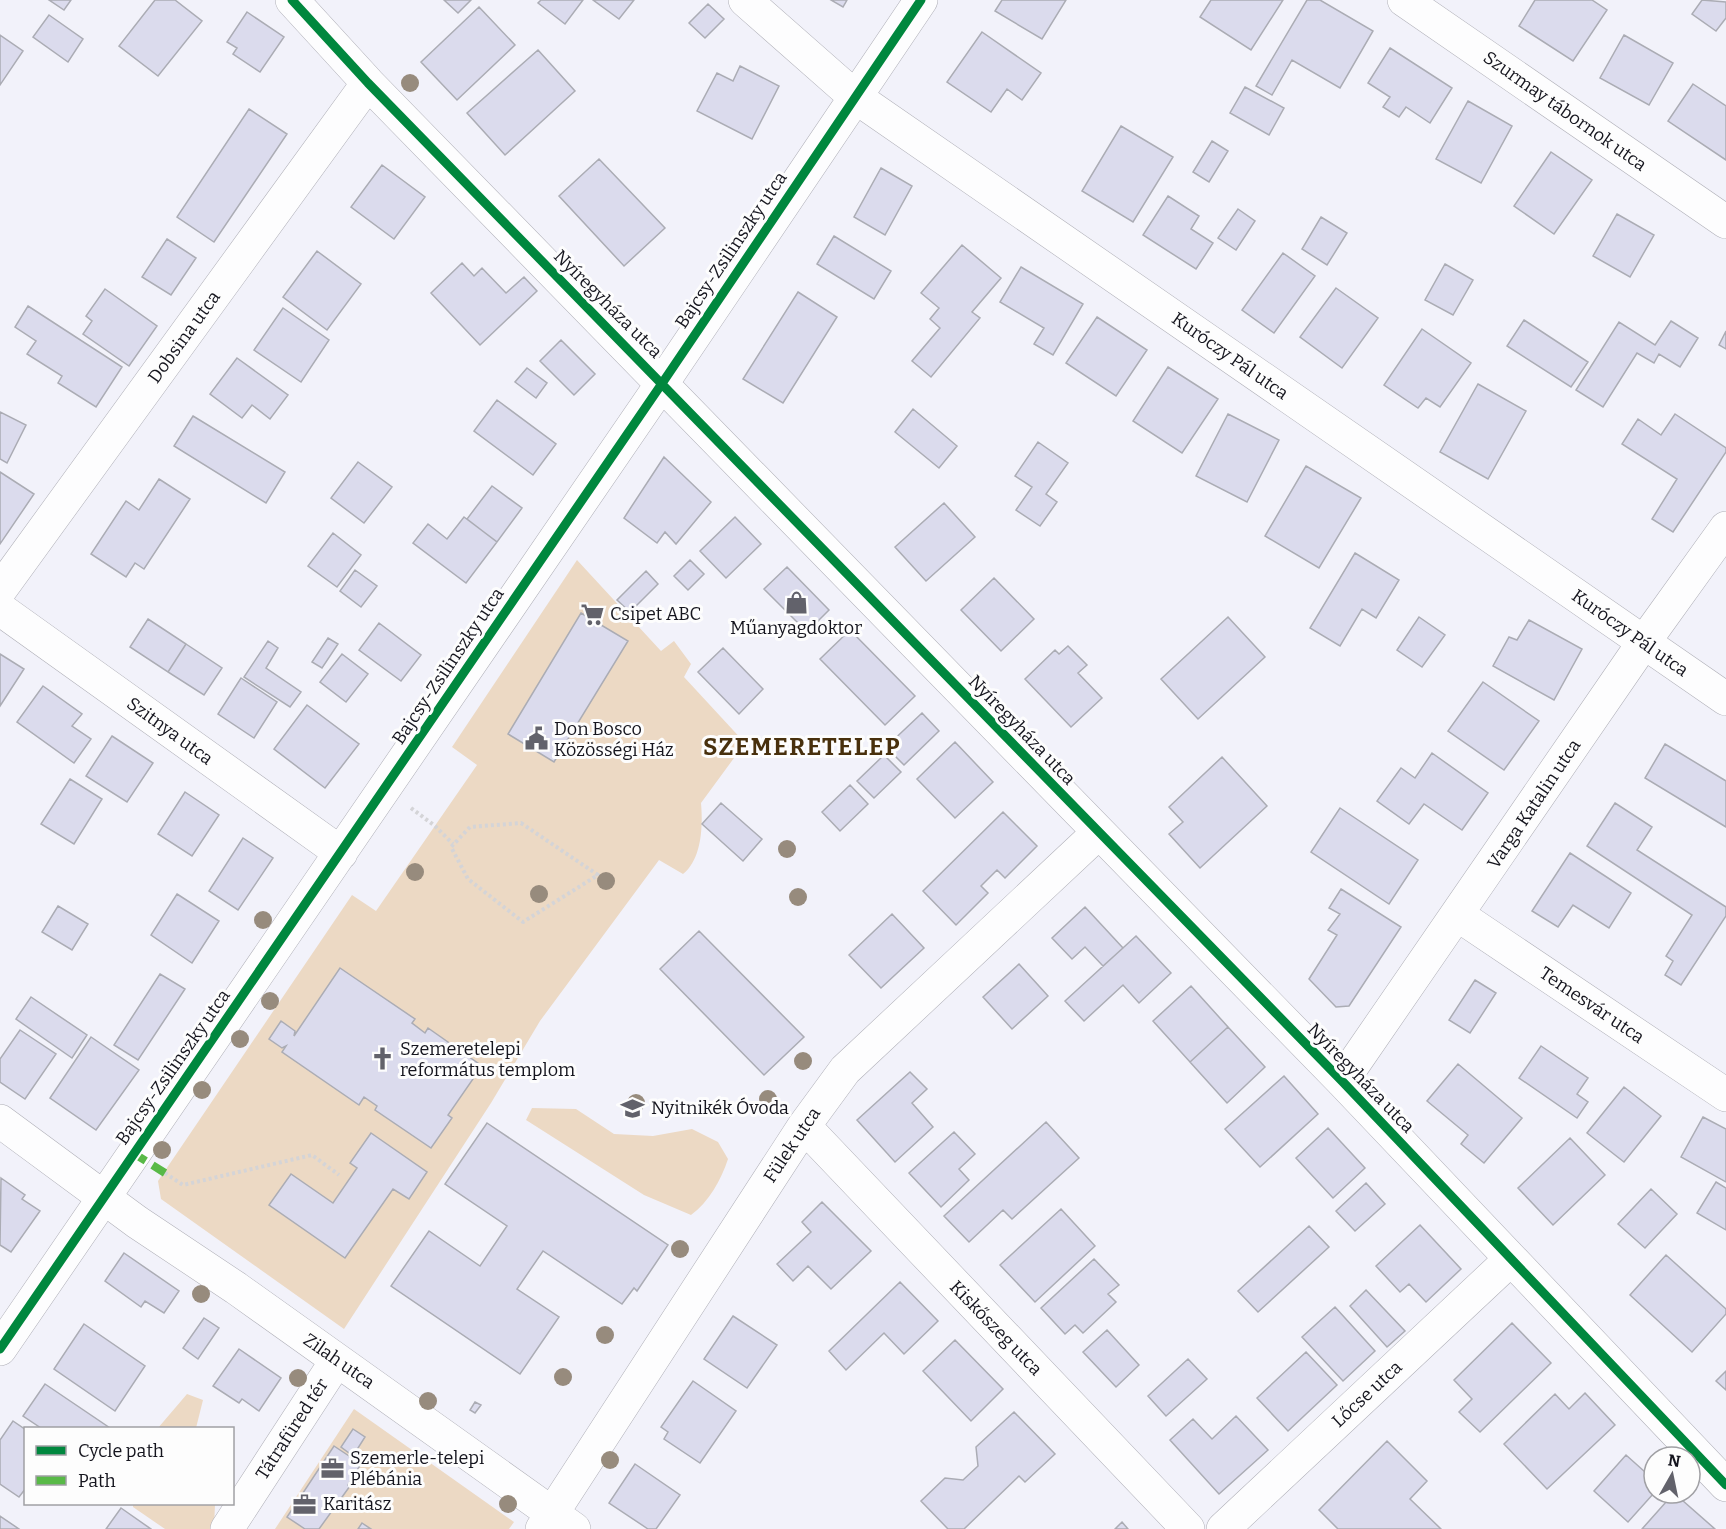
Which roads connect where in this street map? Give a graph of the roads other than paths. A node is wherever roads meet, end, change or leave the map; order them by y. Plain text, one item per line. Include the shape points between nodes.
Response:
1 (292, 0) edge
2 (746, 0) edge
3 (921, 0) edge
4 (1404, 0) edge
5 (368, 83) junction
6 (854, 96) junction
7 (1726, 222) edge
8 (663, 382) junction
9 (1726, 528) edge
10 (0, 590) edge
11 (0, 609) edge
12 (1644, 642) junction
13 (1726, 699) edge
14 (1098, 833) junction
15 (341, 853) junction
16 (1458, 915) junction
17 (1342, 1081) junction
18 (1726, 1095) edge
19 (0, 1120) edge
20 (804, 1126) junction
21 (104, 1196) junction
22 (1511, 1259) junction
23 (0, 1349) edge
24 (337, 1360) junction
25 (1726, 1485) edge
26 (557, 1524) edge
27 (226, 1529) edge
28 (1188, 1529) edge
29 (1223, 1529) edge

1 - 5 street, Nyíregyháza utca
2 - 6 street, Kuróczy Pál utca
3 - 6 street, Bajcsy-Zsilinszky utca
4 - 7 street, Szurmay tábornok utca
5 - 8 street, Nyíregyháza utca
5 - 10 street, Dobsina utca
6 - 8 street, Bajcsy-Zsilinszky utca
6 - 12 street, Kuróczy Pál utca
8 - 14 street, Nyíregyháza utca
8 - 15 street, Bajcsy-Zsilinszky utca
9 - 12 street, Varga Katalin utca
11 - 15 street, Szitnya utca
12 - 13 street, Kuróczy Pál utca
12 - 16 street, Varga Katalin utca
14 - 17 street, Nyíregyháza utca
14 - 20 street, Fülek utca via 844,1070
15 - 21 street, Bajcsy-Zsilinszky utca
16 - 17 street, Varga Katalin utca
16 - 18 street, Temesvár utca
17 - 22 street, Nyíregyháza utca
19 - 21 street, Zilah utca
20 - 26 street, Fülek utca
20 - 28 street, Kiskőszeg utca
21 - 23 street, Bajcsy-Zsilinszky utca
21 - 24 street, Zilah utca
22 - 25 street, Nyíregyháza utca
22 - 29 street, Lőcse utca
24 - 26 street, Zilah utca
24 - 27 street, Tátrafüred tér

